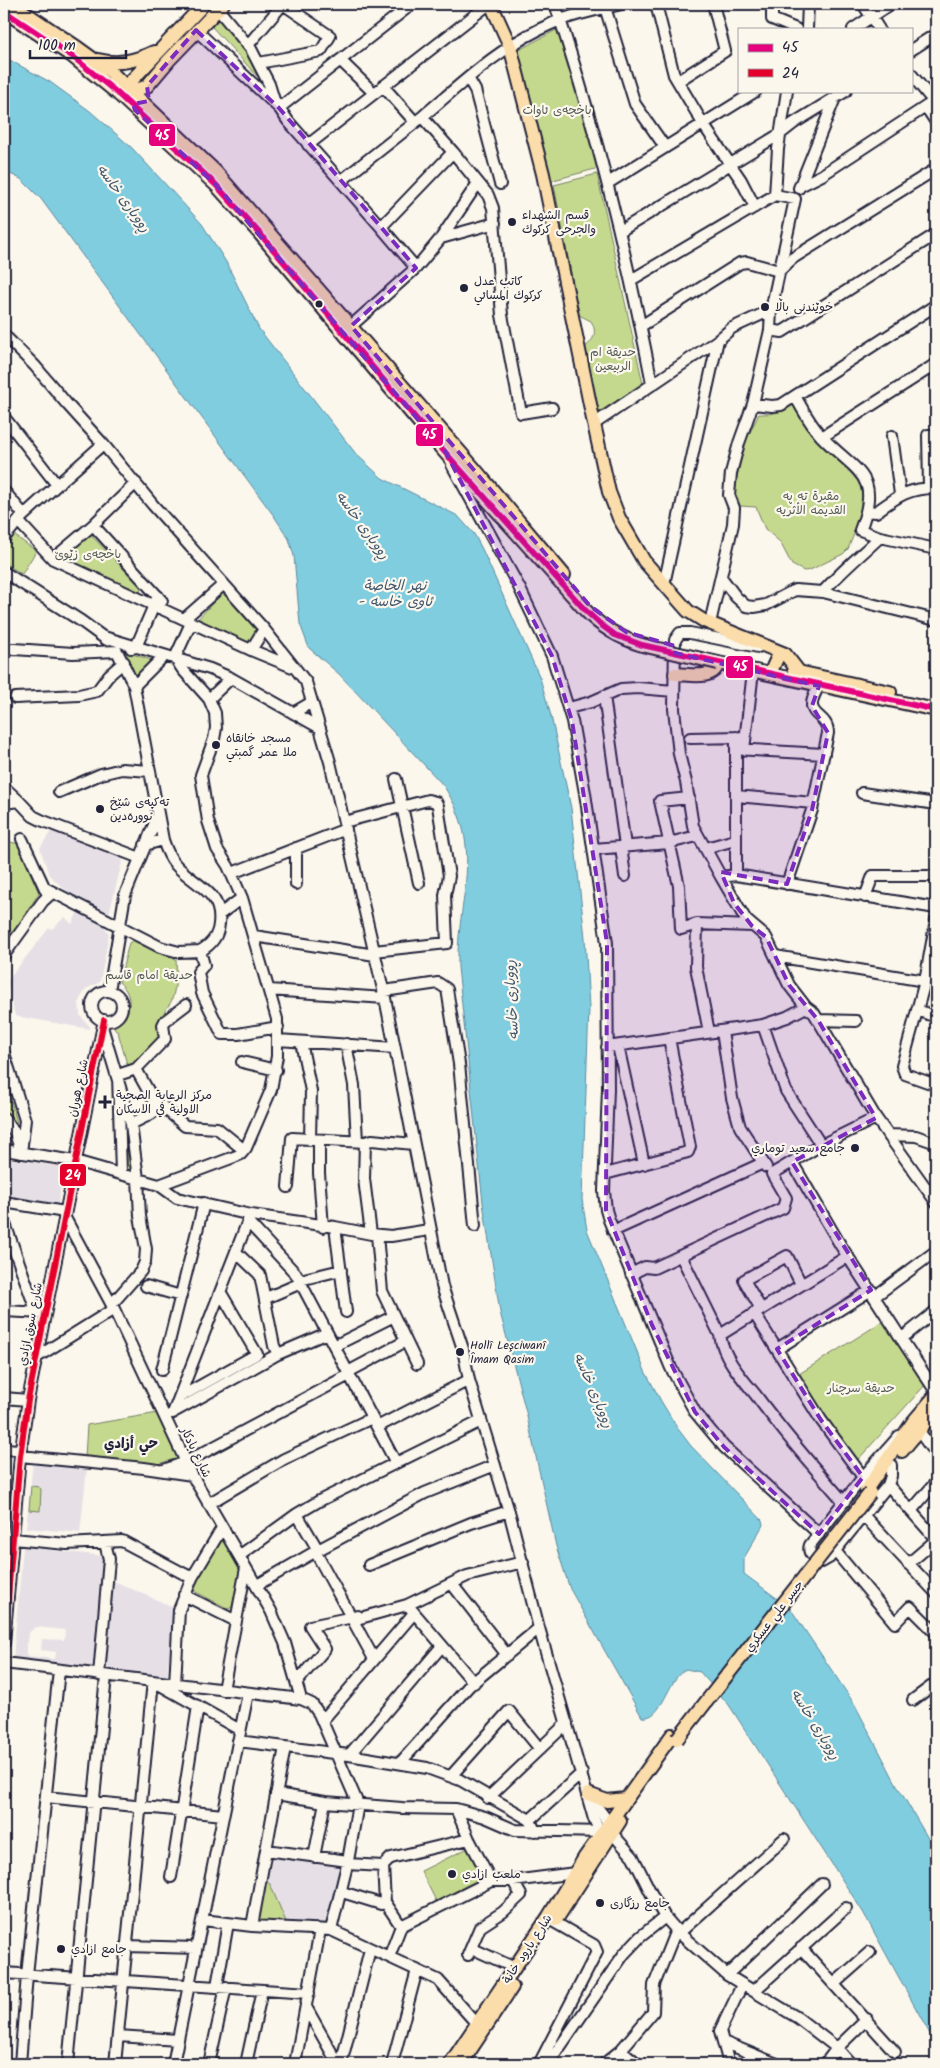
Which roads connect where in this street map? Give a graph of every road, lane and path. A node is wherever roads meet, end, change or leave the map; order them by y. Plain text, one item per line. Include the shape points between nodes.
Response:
1 (12, 4) edge
2 (490, 4) edge
3 (555, 4) edge
4 (621, 4) edge
5 (656, 4) edge
6 (713, 4) edge
7 (772, 4) edge
8 (808, 4) edge
9 (863, 4) edge
10 (891, 4) edge
11 (202, 5) edge
12 (408, 5) edge
13 (220, 6) edge
14 (605, 6) edge
15 (4, 10) edge
16 (871, 17) junction
17 (561, 21) junction
18 (794, 28) edge
19 (807, 28) edge
20 (854, 28) edge
21 (878, 28) edge
22 (178, 31) junction
23 (936, 34) edge
24 (192, 35) junction
25 (248, 45) junction
26 (510, 46) junction
27 (160, 49) junction
28 (912, 49) edge
29 (321, 51) junction
30 (93, 58) junction
31 (337, 62) junction
32 (259, 63) junction
33 (912, 75) edge
34 (468, 78) junction
35 (678, 82) junction
36 (147, 86) junction
37 (383, 86) junction
38 (754, 92) edge
39 (787, 92) edge
40 (844, 92) edge
41 (374, 93) junction
42 (129, 95) junction
43 (835, 98) junction
44 (932, 103) edge
45 (279, 108) junction
46 (419, 120) junction
47 (936, 122) edge
48 (703, 123) junction
49 (780, 134) junction
50 (308, 145) junction
51 (665, 147) junction
52 (192, 148) junction
53 (453, 152) junction
54 (730, 164) junction
55 (936, 169) edge
56 (342, 181) junction
57 (608, 182) junction
58 (478, 183) junction
59 (500, 184) dead end
60 (800, 186) junction
61 (775, 195) junction
62 (795, 199) junction
63 (755, 207) junction
64 (495, 224) junction
65 (382, 227) junction
66 (620, 231) junction
67 (441, 238) junction
68 (934, 239) edge
69 (416, 268) junction
70 (780, 271) junction
71 (631, 280) junction
72 (936, 305) edge
73 (771, 310) junction
74 (351, 326) junction
75 (641, 326) junction
76 (770, 330) junction
77 (4, 335) edge
78 (718, 340) junction
79 (936, 364) edge
80 (652, 383) junction
81 (795, 396) junction
82 (753, 404) junction
83 (552, 408) dead end
84 (4, 417) edge
85 (594, 424) junction
86 (936, 435) edge
87 (892, 436) dead end
88 (822, 437) junction
89 (104, 444) junction
90 (445, 451) junction
91 (136, 483) junction
92 (57, 484) junction
93 (933, 488) edge
94 (4, 491) edge
95 (900, 494) junction
96 (868, 511) junction
97 (21, 518) junction
98 (93, 525) junction
99 (880, 537) junction
100 (4, 538) edge
101 (936, 549) edge
102 (53, 558) junction
103 (4, 572) edge
104 (721, 577) junction
105 (224, 584) junction
106 (664, 584) junction
107 (823, 592) junction
108 (735, 596) junction
109 (716, 599) junction
110 (156, 600) junction
111 (183, 619) junction
112 (936, 620) edge
113 (264, 629) junction
114 (717, 630) junction
115 (104, 637) junction
116 (643, 642) junction
117 (136, 647) junction
118 (4, 650) edge
119 (250, 650) junction
120 (117, 651) junction
121 (782, 653) junction
122 (164, 656) junction
123 (175, 658) junction
124 (718, 659) junction
125 (124, 662) junction
126 (773, 666) junction
127 (297, 669) junction
128 (752, 671) junction
129 (799, 672) junction
130 (675, 674) junction
131 (231, 678) junction
132 (134, 686) junction
133 (819, 686) junction
134 (674, 691) junction
135 (604, 696) junction
136 (15, 698) dead end
137 (209, 699) junction
138 (936, 701) edge
139 (312, 702) junction
140 (569, 708) junction
141 (936, 710) edge
142 (293, 713) junction
143 (320, 728) junction
144 (741, 737) junction
145 (690, 738) dead end
146 (740, 750) junction
147 (824, 754) junction
148 (150, 771) junction
149 (396, 779) dead end
150 (4, 786) edge
151 (59, 792) dead end
152 (862, 793) dead end
153 (736, 796) junction
154 (689, 798) junction
155 (18, 801) junction
156 (4, 803) edge
157 (813, 803) junction
158 (936, 804) edge
159 (403, 805) junction
160 (158, 814) junction
161 (345, 825) junction
162 (697, 836) junction
163 (22, 839) dead end
164 (163, 840) junction
165 (735, 840) junction
166 (669, 843) junction
167 (146, 845) junction
168 (623, 847) junction
169 (296, 848) junction
170 (706, 848) junction
171 (594, 849) junction
172 (140, 858) junction
173 (232, 874) junction
174 (736, 875) junction
175 (625, 876) dead end
176 (936, 876) edge
177 (721, 877) junction
178 (419, 883) dead end
179 (296, 884) dead end
180 (787, 884) junction
181 (49, 892) junction
182 (865, 897) junction
183 (242, 898) junction
184 (936, 908) edge
185 (220, 914) junction
186 (936, 920) edge
187 (697, 924) junction
188 (120, 925) junction
189 (752, 926) junction
190 (254, 936) junction
191 (200, 951) junction
192 (374, 953) junction
193 (4, 955) edge
194 (775, 956) junction
195 (932, 957) edge
196 (925, 981) junction
197 (269, 990) junction
198 (109, 991) junction
199 (384, 995) junction
200 (186, 1005) dead end
201 (806, 1007) junction
202 (917, 1010) junction
203 (936, 1017) edge
204 (818, 1020) junction
205 (856, 1021) dead end
206 (104, 1024) junction
207 (763, 1025) junction
208 (278, 1027) junction
209 (722, 1031) junction
210 (709, 1032) junction
211 (669, 1038) junction
212 (278, 1040) junction
213 (302, 1042) junction
214 (346, 1044) junction
215 (612, 1046) junction
216 (395, 1048) junction
217 (4, 1053) edge
218 (242, 1062) dead end
219 (136, 1069) junction
220 (276, 1070) junction
221 (118, 1075) junction
222 (936, 1085) edge
223 (160, 1108) junction
224 (4, 1118) edge
225 (876, 1118) junction
226 (131, 1124) junction
227 (889, 1135) junction
228 (315, 1140) junction
229 (361, 1141) junction
230 (936, 1143) edge
231 (413, 1144) junction
232 (821, 1145) junction
233 (4, 1150) edge
234 (244, 1150) junction
235 (21, 1153) junction
236 (75, 1161) junction
237 (792, 1162) junction
238 (763, 1163) junction
239 (644, 1164) junction
240 (121, 1173) junction
241 (605, 1174) junction
242 (772, 1174) junction
243 (138, 1179) junction
244 (159, 1185) junction
245 (288, 1187) dead end
246 (4, 1202) edge
247 (936, 1202) edge
248 (204, 1204) junction
249 (64, 1214) junction
250 (249, 1218) junction
251 (4, 1221) edge
252 (475, 1226) dead end
253 (323, 1227) junction
254 (335, 1227) junction
255 (429, 1230) junction
256 (613, 1231) junction
257 (374, 1235) junction
258 (936, 1251) edge
259 (236, 1252) junction
260 (681, 1256) junction
261 (848, 1256) junction
262 (341, 1270) junction
263 (631, 1274) junction
264 (300, 1281) junction
265 (801, 1284) junction
266 (146, 1286) dead end
267 (221, 1293) junction
268 (872, 1294) junction
269 (181, 1296) junction
270 (266, 1298) junction
271 (113, 1307) junction
272 (4, 1311) edge
273 (758, 1311) junction
274 (936, 1311) edge
275 (346, 1312) dead end
276 (41, 1313) junction
277 (394, 1316) junction
278 (327, 1333) junction
279 (720, 1335) junction
280 (901, 1339) junction
281 (406, 1340) junction
282 (334, 1346) junction
283 (777, 1349) junction
284 (276, 1350) junction
285 (257, 1354) junction
286 (37, 1357) junction
287 (417, 1364) dead end
288 (162, 1370) dead end
289 (348, 1374) junction
290 (469, 1380) junction
291 (936, 1394) edge
292 (180, 1397) junction
293 (4, 1398) edge
294 (28, 1400) junction
295 (936, 1410) edge
296 (169, 1415) junction
297 (482, 1421) junction
298 (375, 1423) junction
299 (912, 1432) junction
300 (4, 1449) edge
301 (21, 1453) junction
302 (936, 1455) edge
303 (186, 1462) junction
304 (396, 1463) junction
305 (495, 1465) junction
306 (891, 1465) junction
307 (164, 1470) junction
308 (192, 1475) junction
309 (863, 1477) junction
310 (936, 1482) edge
311 (888, 1486) junction
312 (868, 1491) junction
313 (844, 1502) junction
314 (208, 1504) junction
315 (509, 1511) junction
316 (911, 1511) junction
317 (297, 1514) junction
318 (864, 1516) junction
319 (222, 1528) junction
320 (819, 1534) junction
321 (13, 1540) junction
322 (936, 1540) edge
323 (105, 1543) junction
324 (8, 1550) edge
325 (316, 1551) junction
326 (835, 1552) junction
327 (239, 1556) junction
328 (523, 1562) junction
329 (908, 1564) junction
330 (369, 1565) dead end
331 (246, 1568) junction
332 (192, 1578) junction
333 (452, 1584) junction
334 (257, 1585) junction
335 (936, 1593) edge
336 (184, 1594) junction
337 (410, 1609) junction
338 (352, 1618) junction
339 (236, 1621) junction
340 (539, 1628) junction
341 (936, 1633) edge
342 (4, 1643) edge
343 (442, 1646) junction
344 (507, 1655) junction
345 (374, 1659) junction
346 (4, 1663) edge
347 (58, 1670) junction
348 (102, 1675) junction
349 (153, 1681) junction
350 (297, 1682) junction
351 (474, 1683) junction
352 (936, 1683) edge
353 (175, 1684) junction
354 (223, 1690) junction
355 (248, 1693) junction
356 (301, 1699) junction
357 (913, 1700) dead end
358 (198, 1706) junction
359 (322, 1721) junction
360 (567, 1723) junction
361 (240, 1730) junction
362 (674, 1737) junction
363 (238, 1741) junction
364 (285, 1747) junction
365 (540, 1749) junction
366 (335, 1754) junction
367 (349, 1755) junction
368 (400, 1763) junction
369 (582, 1773) junction
370 (450, 1776) junction
371 (276, 1794) junction
372 (589, 1795) junction
373 (46, 1797) junction
374 (488, 1798) junction
375 (626, 1800) junction
376 (93, 1802) junction
377 (325, 1802) junction
378 (358, 1804) junction
379 (141, 1807) junction
380 (456, 1809) junction
381 (181, 1811) junction
382 (223, 1815) junction
383 (530, 1820) junction
384 (534, 1831) junction
385 (607, 1833) junction
386 (469, 1839) junction
387 (784, 1839) dead end
388 (266, 1850) junction
389 (314, 1857) junction
390 (589, 1860) junction
391 (348, 1862) junction
392 (383, 1866) junction
393 (575, 1873) junction
394 (171, 1877) dead end
395 (490, 1881) junction
396 (513, 1881) junction
397 (822, 1884) dead end
398 (342, 1892) junction
399 (384, 1902) junction
400 (846, 1908) dead end
401 (665, 1916) junction
402 (203, 1920) junction
403 (554, 1922) junction
404 (228, 1923) junction
405 (252, 1926) junction
406 (401, 1926) junction
407 (320, 1930) junction
408 (331, 1930) junction
409 (678, 1932) junction
410 (127, 1946) junction
411 (196, 1948) junction
412 (801, 1948) junction
413 (370, 1949) junction
414 (870, 1952) dead end
415 (389, 1957) junction
416 (514, 1968) junction
417 (417, 1970) junction
418 (4, 1973) edge
419 (27, 1974) junction
420 (728, 1975) junction
421 (76, 1978) junction
422 (123, 1981) junction
423 (835, 1984) junction
424 (188, 1985) junction
425 (742, 1985) junction
426 (221, 1987) junction
427 (262, 1990) junction
428 (754, 1991) junction
429 (309, 1992) junction
430 (306, 2007) junction
431 (867, 2019) junction
432 (477, 2024) junction
433 (118, 2036) junction
434 (178, 2040) junction
435 (723, 2042) junction
436 (837, 2048) junction
437 (621, 2050) junction
438 (896, 2052) dead end
439 (539, 2063) edge
440 (20, 2064) edge
441 (68, 2064) edge
442 (115, 2064) edge
443 (173, 2064) edge
444 (209, 2064) edge
445 (246, 2064) edge
446 (295, 2064) edge
447 (340, 2064) edge
448 (392, 2064) edge
449 (450, 2064) edge
450 (461, 2064) edge
451 (604, 2064) edge
452 (638, 2064) edge
453 (729, 2064) edge
454 (777, 2064) edge
455 (825, 2064) edge
456 (851, 2064) edge

1 - 30 main road
2 - 26 main road
2 - 37 street
3 - 17 street
4 - 14 street
5 - 35 street
6 - 35 street via 726,52
7 - 18 street via 772,19
8 - 19 street
9 - 16 street
10 - 16 street
11 - 22 main road
12 - 31 street
13 - 24 main road
13 - 25 street
14 - 17 street
14 - 51 street via 635,104
15 - 42 main road
16 - 20 street
16 - 21 street
17 - 26 street
17 - 57 street
22 - 24 main road
22 - 27 main road
23 - 28 street
24 - 36 main road
24 - 45 street
25 - 29 street via 283,4 330,36
25 - 32 street
26 - 34 street
26 - 85 main road via 543,174
27 - 30 main road via 124,62
27 - 42 main road
29 - 31 street
29 - 32 street
30 - 42 main road
31 - 41 street
31 - 45 street
32 - 45 street
33 - 44 street
34 - 46 street
34 - 59 street via 475,90
35 - 48 street
36 - 42 main road
36 - 52 main road via 150,101 179,129
37 - 41 street
37 - 46 street
38 - 48 street
39 - 49 street
40 - 43 street
41 - 50 street
42 - 52 main road
42 - 90 main road via 216,185
43 - 49 street
43 - 60 street
44 - 47 street
44 - 60 street
45 - 50 street
46 - 53 street
46 - 56 street
48 - 51 street
48 - 54 street
49 - 54 street
49 - 61 street
50 - 56 street
51 - 57 street
52 - 74 main road
53 - 58 street
53 - 65 street
54 - 63 street
54 - 66 street
55 - 70 street via 793,258
56 - 65 street
57 - 66 street
58 - 64 street via 490,201
58 - 67 street
60 - 62 street
61 - 62 street
61 - 63 street
62 - 70 street
63 - 71 street
64 - 67 street
64 - 83 street via 502,315 521,413
65 - 69 street
66 - 71 street
67 - 69 street
68 - 76 street via 782,332
69 - 74 street
70 - 73 street
70 - 75 street via 740,263
71 - 75 street
72 - 81 street
73 - 76 street
73 - 78 street via 732,328
74 - 116 main road via 590,606 617,628
75 - 80 street
76 - 82 street
77 - 89 street
78 - 80 street
78 - 106 street
79 - 88 street
80 - 85 street
81 - 82 street via 781,405
81 - 88 street
82 - 104 street via 732,473 729,495 734,516
84 - 92 street
85 - 106 main road via 609,492 619,518 637,551
86 - 93 street via 928,435
87 - 95 street
88 - 96 street via 865,477 869,490
89 - 91 street
89 - 92 street
90 - 116 main road via 592,618 615,635
90 - 140 street via 519,587 552,656
91 - 98 street
91 - 105 street
92 - 97 street
93 - 95 street
94 - 97 street
95 - 96 street via 876,512
96 - 99 street via 860,530
97 - 100 street
97 - 102 street
98 - 102 street
98 - 110 street
99 - 101 street
99 - 107 street
102 - 110 street
103 - 115 street
104 - 108 street
104 - 109 street
105 - 111 street
105 - 113 street
106 - 114 main road via 688,611
107 - 108 street via 795,590 766,605 754,607 746,606
107 - 112 street
108 - 109 street via 726,593
109 - 114 street
110 - 111 street
110 - 117 street
111 - 119 street
111 - 123 street
113 - 119 street
113 - 127 street
114 - 121 main road
114 - 130 street via 678,635
115 - 117 street
115 - 120 street
116 - 124 main road
117 - 120 street
117 - 122 street
118 - 120 street
119 - 127 street
120 - 125 street
121 - 126 main road
121 - 129 main road
122 - 123 street
122 - 132 street
123 - 131 street
123 - 137 street
124 - 126 main road
124 - 128 main road
124 - 130 main road via 715,670 708,674
125 - 132 street
125 - 136 street via 97,691
126 - 129 main road
127 - 139 street via 306,682
128 - 133 main road
128 - 144 street
129 - 138 main road
130 - 134 street
131 - 137 street
131 - 142 street
132 - 148 street
133 - 141 main road
133 - 147 street via 812,703 815,713 828,729
134 - 135 street via 629,688
134 - 154 street via 676,743
135 - 140 street
135 - 168 street
137 - 173 street via 216,728 201,779 210,829
139 - 142 street
139 - 143 street
140 - 171 street
142 - 143 street
143 - 161 street
144 - 145 street
144 - 146 street
146 - 147 street
146 - 153 street
147 - 157 street
148 - 151 street via 122,769 101,774
148 - 160 street
149 - 159 street
150 - 155 street
152 - 158 street
153 - 157 street
153 - 165 street
154 - 162 street
154 - 166 street via 660,801
155 - 156 street
155 - 172 street via 41,820
157 - 180 street
159 - 161 street
159 - 178 street
159 - 192 street via 432,800 438,806 449,876 444,895 447,943
160 - 164 street
160 - 167 street
161 - 169 street
161 - 192 street
162 - 166 street
162 - 170 street
163 - 181 street
164 - 167 street
164 - 185 street via 174,862 214,898
165 - 170 street
165 - 174 street
166 - 168 street
166 - 187 street via 679,886 681,929
167 - 172 street
168 - 171 street
168 - 175 street
169 - 173 street
169 - 179 street
170 - 177 street
171 - 215 street via 608,943
172 - 188 street via 125,895
173 - 183 street
174 - 177 street
174 - 180 street
176 - 182 street via 872,876
177 - 189 street
180 - 182 street
181 - 188 street
181 - 193 street
182 - 184 street
183 - 185 street
183 - 190 street
185 - 191 street via 217,936
186 - 195 street
187 - 189 street
187 - 210 street via 696,968
188 - 191 street via 166,949
188 - 198 street
189 - 194 street via 766,938
190 - 192 street
190 - 197 street
191 - 208 street via 204,965 198,972 202,993 222,1034
192 - 199 street
194 - 196 street
194 - 201 street via 789,986
195 - 196 street
196 - 202 street
197 - 199 street
197 - 208 street
198 - 206 street via 119,997 121,1009
198 - 206 street via 98,994 93,1001 94,1013
199 - 216 street
199 - 252 street via 438,983 447,989 459,1064
200 - 219 street via 165,1021 165,1038
201 - 204 street
201 - 207 street
202 - 203 street
202 - 222 street via 903,1071
204 - 205 street
204 - 225 street
206 - 221 street
206 - 236 street, شارع هوران
207 - 209 street
207 - 232 street via 786,1091
208 - 212 street
209 - 210 street
209 - 238 street via 732,1098 740,1127
210 - 211 street
211 - 215 street
211 - 239 street via 690,1147 683,1154
212 - 213 street
212 - 220 street
213 - 214 street
213 - 228 street
214 - 216 street
214 - 229 street
215 - 239 street
215 - 241 street
216 - 231 street
217 - 235 street via 25,1120
218 - 220 street
219 - 221 street
219 - 223 street
220 - 234 street via 269,1095
221 - 226 street
221 - 240 street
223 - 226 street
223 - 234 street via 185,1126 219,1130
224 - 235 street via 15,1133
225 - 227 street
225 - 232 street
226 - 243 street
227 - 230 street via 916,1136
227 - 247 street
228 - 229 street
228 - 245 street via 292,1138
228 - 253 street
229 - 231 street
229 - 257 street
231 - 255 street
232 - 237 street
233 - 235 street
234 - 244 street via 234,1157
235 - 236 street
236 - 240 street
236 - 249 street, شارع سوق ازادي
237 - 242 street
237 - 261 street
238 - 242 street
238 - 256 street
239 - 241 street
240 - 243 street
241 - 256 street via 606,1210
242 - 260 street via 786,1198 784,1208
243 - 244 street
243 - 271 street via 146,1258 139,1274
244 - 248 street via 174,1196
246 - 249 street
248 - 250 street
248 - 269 street
249 - 271 street, شارع بادكار
249 - 276 street, شارع سوق ازادي
250 - 253 street
250 - 259 street
250 - 264 street
251 - 276 street
253 - 254 street
254 - 257 street
254 - 262 street
255 - 257 street via 391,1236
255 - 290 street
256 - 263 street
257 - 277 street via 382,1290
258 - 268 street
259 - 267 street
259 - 270 street via 260,1275
260 - 263 street
260 - 279 street
261 - 265 street
261 - 268 street
262 - 264 street
262 - 275 street
263 - 320 street via 671,1368 698,1416 724,1447
264 - 270 street
264 - 278 street
265 - 273 street
265 - 273 street via 787,1256 744,1280
266 - 269 street
267 - 285 street
267 - 292 street
268 - 280 street
268 - 283 street
269 - 288 street
270 - 284 street
271 - 286 street
271 - 296 street, شارع بادكار
272 - 276 street
273 - 279 street
273 - 283 street
274 - 280 street
276 - 286 street, شارع سوق ازادي
277 - 281 street
277 - 282 street
278 - 282 street
278 - 284 street
279 - 313 street via 722,1346 739,1374
280 - 291 street
281 - 287 street
281 - 289 street
282 - 289 street
283 - 309 street via 821,1420
284 - 285 street
284 - 296 street
285 - 292 street
286 - 294 street, شارع سوق ازادي
289 - 298 street
289 - 303 street
290 - 297 street
290 - 298 street
291 - 299 main road
292 - 296 street
293 - 294 street
294 - 301 street, شارع سوق ازادي
295 - 299 main road
296 - 303 street, شارع بادكار
297 - 304 street
297 - 305 street
298 - 304 street
298 - 314 street via 284,1459
299 - 302 street
299 - 306 main road
299 - 309 street via 894,1439
299 - 312 main road
300 - 301 street
301 - 307 street
301 - 321 street, شارع سوق ازادي
303 - 307 street
303 - 308 street, شارع بادكار
304 - 317 street
305 - 315 street
305 - 325 street via 425,1493
306 - 311 street
306 - 312 main road
307 - 308 street
308 - 314 street, شارع بادكار
309 - 313 street
310 - 316 street
311 - 316 street
311 - 318 street
312 - 362 main road, جسر علي عسكري, bridge
313 - 320 street
314 - 319 street, شارع بادكار
315 - 328 street
315 - 330 street via 471,1522
316 - 322 street
317 - 325 street
317 - 327 street
318 - 326 street
318 - 329 street
319 - 327 street, شارع بادكار
319 - 332 street
320 - 326 street via 810,1545 810,1554 819,1561 825,1561
321 - 323 street
321 - 324 street, شارع سوق ازادي
322 - 329 street
323 - 332 street via 122,1541
323 - 348 street via 109,1559
324 - 342 street, شارع سوق ازادي
325 - 334 street
325 - 338 street
326 - 341 street via 895,1623 910,1607
327 - 331 street, شارع بادكار
328 - 333 street via 468,1576
328 - 340 street
329 - 335 street
331 - 334 street, شارع بادكار
331 - 339 street
332 - 336 street
333 - 337 street
333 - 344 street
334 - 350 street, شارع بادكار via 280,1632
336 - 339 street
336 - 353 street via 179,1610
337 - 338 street
337 - 343 street
337 - 345 street
338 - 345 street
338 - 350 street via 310,1626 325,1649
339 - 354 street
340 - 344 street
340 - 360 street
343 - 351 street
343 - 367 street
344 - 351 street
345 - 359 street
346 - 347 street
347 - 348 street
347 - 373 street
348 - 349 street
348 - 376 street
349 - 353 street
349 - 358 street
349 - 379 street
350 - 356 street, شارع بادكار
351 - 368 street
352 - 357 street
353 - 354 street
354 - 355 street
355 - 356 street
355 - 361 street
356 - 359 street via 312,1704
358 - 361 street
358 - 381 street
359 - 366 street
360 - 365 street
360 - 369 street
361 - 363 street
362 - 375 main road
362 - 385 main road
363 - 364 street
363 - 382 street
364 - 366 street
364 - 371 street
365 - 370 street via 509,1711
365 - 374 street
366 - 367 street
366 - 378 street
367 - 368 street
368 - 370 street
369 - 372 street
369 - 383 street
370 - 374 street
371 - 377 street
371 - 388 street
372 - 375 main road via 607,1801
372 - 385 street via 594,1820
373 - 376 street
373 - 419 street
374 - 383 street
375 - 385 main road
376 - 379 street
376 - 421 street
377 - 378 street
377 - 389 street
378 - 380 street
378 - 391 street
379 - 381 street
379 - 410 street
380 - 384 street via 515,1830
380 - 386 street
381 - 382 street
381 - 394 street
382 - 402 street
383 - 384 street
384 - 385 street
385 - 390 main road, شارع بارود خانة
385 - 401 street via 638,1864
386 - 392 street via 391,1858
386 - 395 street
387 - 409 street
388 - 389 street
388 - 405 street
389 - 391 street
390 - 393 main road, شارع بارود خانة
390 - 403 main road, شارع بارود خانة
391 - 392 street
391 - 398 street
392 - 399 street
393 - 396 street
393 - 416 main road, شارع بارود خانة
395 - 396 street
395 - 406 street
396 - 416 street via 521,1895 503,1912 480,1926 470,1951
397 - 420 street
398 - 399 street via 381,1904
398 - 408 street
399 - 406 street
400 - 412 street
401 - 409 street
401 - 439 street via 628,1948 553,2057
402 - 404 street
402 - 411 street
403 - 439 street via 594,1945 596,1952
403 - 450 main road, شارع بارود خانة
404 - 405 street
404 - 426 street
405 - 407 street
406 - 415 street
407 - 408 street
407 - 429 street
408 - 413 street
409 - 420 street
409 - 437 street via 654,1985 653,2012
410 - 411 street
410 - 422 street
411 - 424 street
412 - 423 street
412 - 428 street
413 - 415 street
413 - 447 street
414 - 423 street
415 - 417 street
416 - 432 main road, شارع بارود خانة
417 - 432 street via 438,1980
417 - 448 street
418 - 419 street
419 - 421 street
419 - 440 street
420 - 425 street
421 - 422 street
421 - 441 street
422 - 424 street
422 - 433 street
423 - 431 street
424 - 426 street
424 - 434 street
425 - 428 street
425 - 435 street via 720,2031
426 - 427 street
426 - 444 street
427 - 429 street
427 - 445 street
428 - 436 street via 782,2007
429 - 430 street
430 - 446 street
430 - 447 street
431 - 436 street
431 - 438 street
432 - 449 main road, شارع بارود خانة
433 - 434 street
433 - 442 street
434 - 443 street
435 - 453 street
435 - 454 street
436 - 455 street
436 - 456 street
437 - 451 street
437 - 452 street

